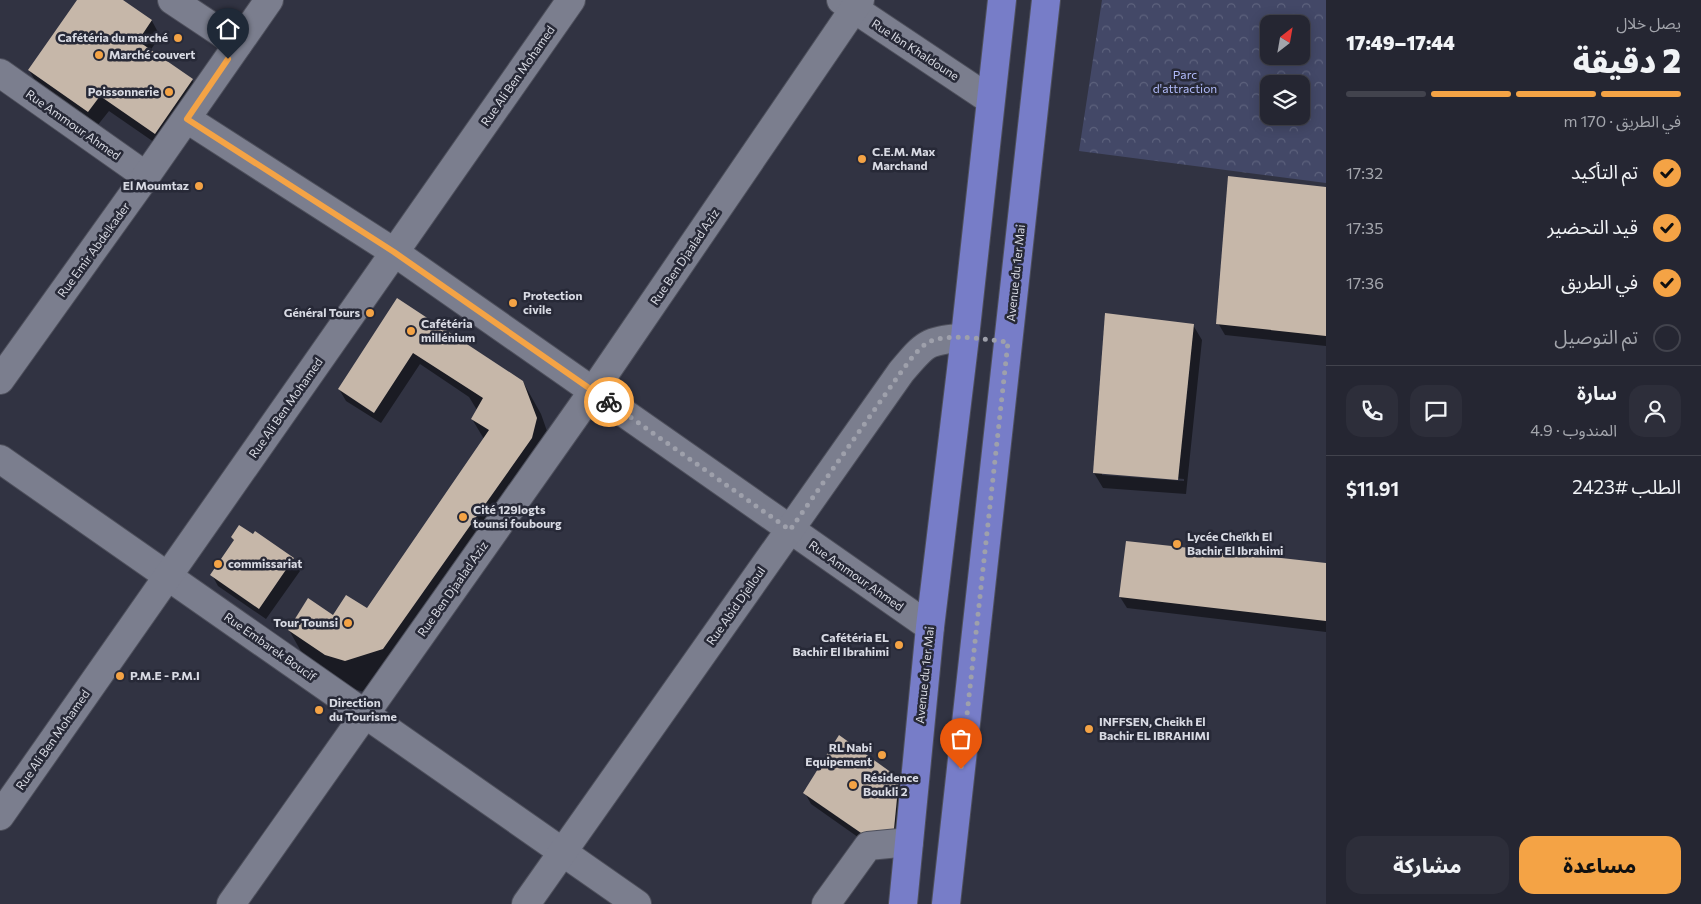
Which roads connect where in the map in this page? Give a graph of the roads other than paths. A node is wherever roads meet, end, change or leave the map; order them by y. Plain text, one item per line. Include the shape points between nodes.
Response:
1 (172, 0) edge
2 (269, 0) edge
3 (571, 0) edge
4 (1002, 0) edge
5 (1046, 0) edge
6 (852, 3) edge
7 (238, 44) junction
8 (0, 73) edge
9 (990, 99) junction
10 (187, 119) junction
11 (146, 176) junction
12 (394, 252) junction
13 (965, 337) junction
14 (1008, 342) junction
15 (0, 380) edge
16 (593, 391) junction
17 (0, 460) edge
18 (790, 530) junction
19 (168, 577) junction
20 (930, 627) junction
21 (365, 713) junction
22 (0, 816) edge
23 (910, 842) junction
24 (953, 847) junction
25 (562, 851) junction
26 (231, 904) edge
27 (526, 904) edge
28 (637, 904) edge
29 (826, 904) edge
30 (903, 904) edge
31 (946, 904) edge

1 - 7 street
2 - 7 street, Rue Emir Abdelkader
3 - 12 street, Rue Ali Ben Mohamed
4 - 9 main road, Avenue du 1er Mai
5 - 14 main road, Avenue du 1er Mai
6 - 9 street, Rue Ibn Khaldoune
6 - 16 street, Rue Ben Djaalad Aziz
7 - 10 street, Rue Emir Abdelkader
8 - 11 street, Rue Ammour Ahmed
9 - 13 main road, Avenue du 1er Mai
10 - 11 street, Rue Emir Abdelkader
10 - 12 street, Rue Ammour Ahmed
11 - 15 street, Rue Emir Abdelkader
12 - 16 street, Rue Ammour Ahmed
12 - 19 street, Rue Ali Ben Mohamed
13 - 14 main road
13 - 18 street, Rue Abid Djelloul via 931,341 919,351
13 - 20 main road, Avenue du 1er Mai
14 - 24 main road, Avenue du 1er Mai
16 - 18 street, Rue Ammour Ahmed
16 - 21 street, Rue Ben Djaalad Aziz
17 - 19 street, Rue Embarek Boucif
18 - 20 street, Rue Ammour Ahmed
18 - 25 street, Rue Abid Djelloul
19 - 21 street, Rue Embarek Boucif
19 - 22 street, Rue Ali Ben Mohamed
20 - 23 main road, Avenue du 1er Mai
21 - 25 street, Rue Embarek Boucif
21 - 26 street, Rue Ben Djaalad Aziz
23 - 24 main road
23 - 29 street via 868,846
23 - 30 main road, Avenue du 1er Mai
24 - 31 main road, Avenue du 1er Mai
25 - 27 street, Rue Abid Djelloul
25 - 28 street, Rue Embarek Boucif

